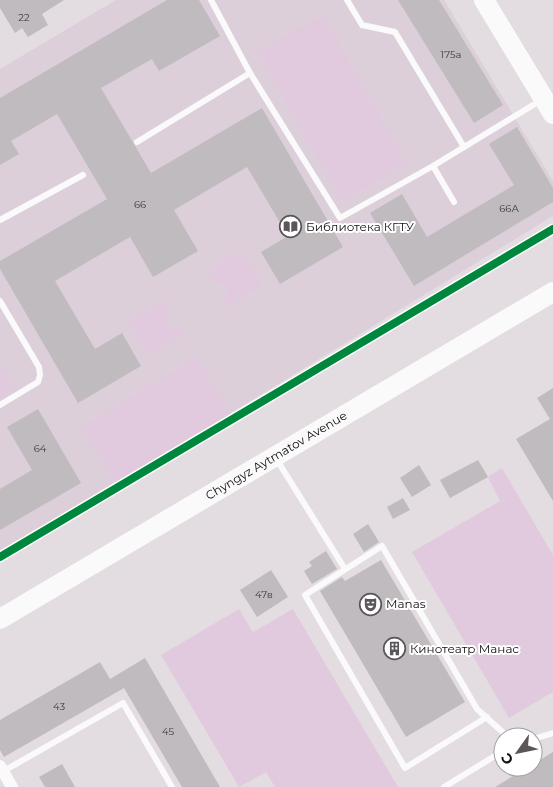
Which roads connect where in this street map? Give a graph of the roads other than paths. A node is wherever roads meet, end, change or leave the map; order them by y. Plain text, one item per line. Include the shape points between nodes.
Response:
1 (211, 0) edge
2 (348, 0) edge
3 (484, 0) edge
4 (250, 73) junction
5 (548, 106) edge
6 (137, 142) dead end
7 (464, 147) junction
8 (433, 166) junction
9 (83, 175) dead end
10 (454, 202) dead end
11 (0, 220) edge
12 (553, 292) edge
13 (0, 301) edge
14 (0, 405) edge
15 (274, 456) junction
16 (345, 569) junction
17 (0, 618) edge
18 (487, 718) junction
19 (497, 727) edge
20 (493, 757) edge
21 (1, 770) edge
22 (12, 787) edge
23 (172, 787) edge
24 (444, 787) edge

1 - 4 lane
2 - 7 lane via 362,25 395,32
3 - 5 main road
4 - 6 lane
4 - 8 lane via 340,218
5 - 7 lane
7 - 8 lane
8 - 10 lane
9 - 11 lane
12 - 15 main road, Chyngyz Aytmatov Avenue
13 - 14 lane via 39,367 40,375 38,382
15 - 16 lane
15 - 17 main road, Chyngyz Aytmatov Avenue
16 - 18 lane via 382,546 477,708
16 - 18 lane via 305,595 405,768
18 - 19 lane
20 - 24 lane
21 - 22 street
21 - 23 lane via 122,703

